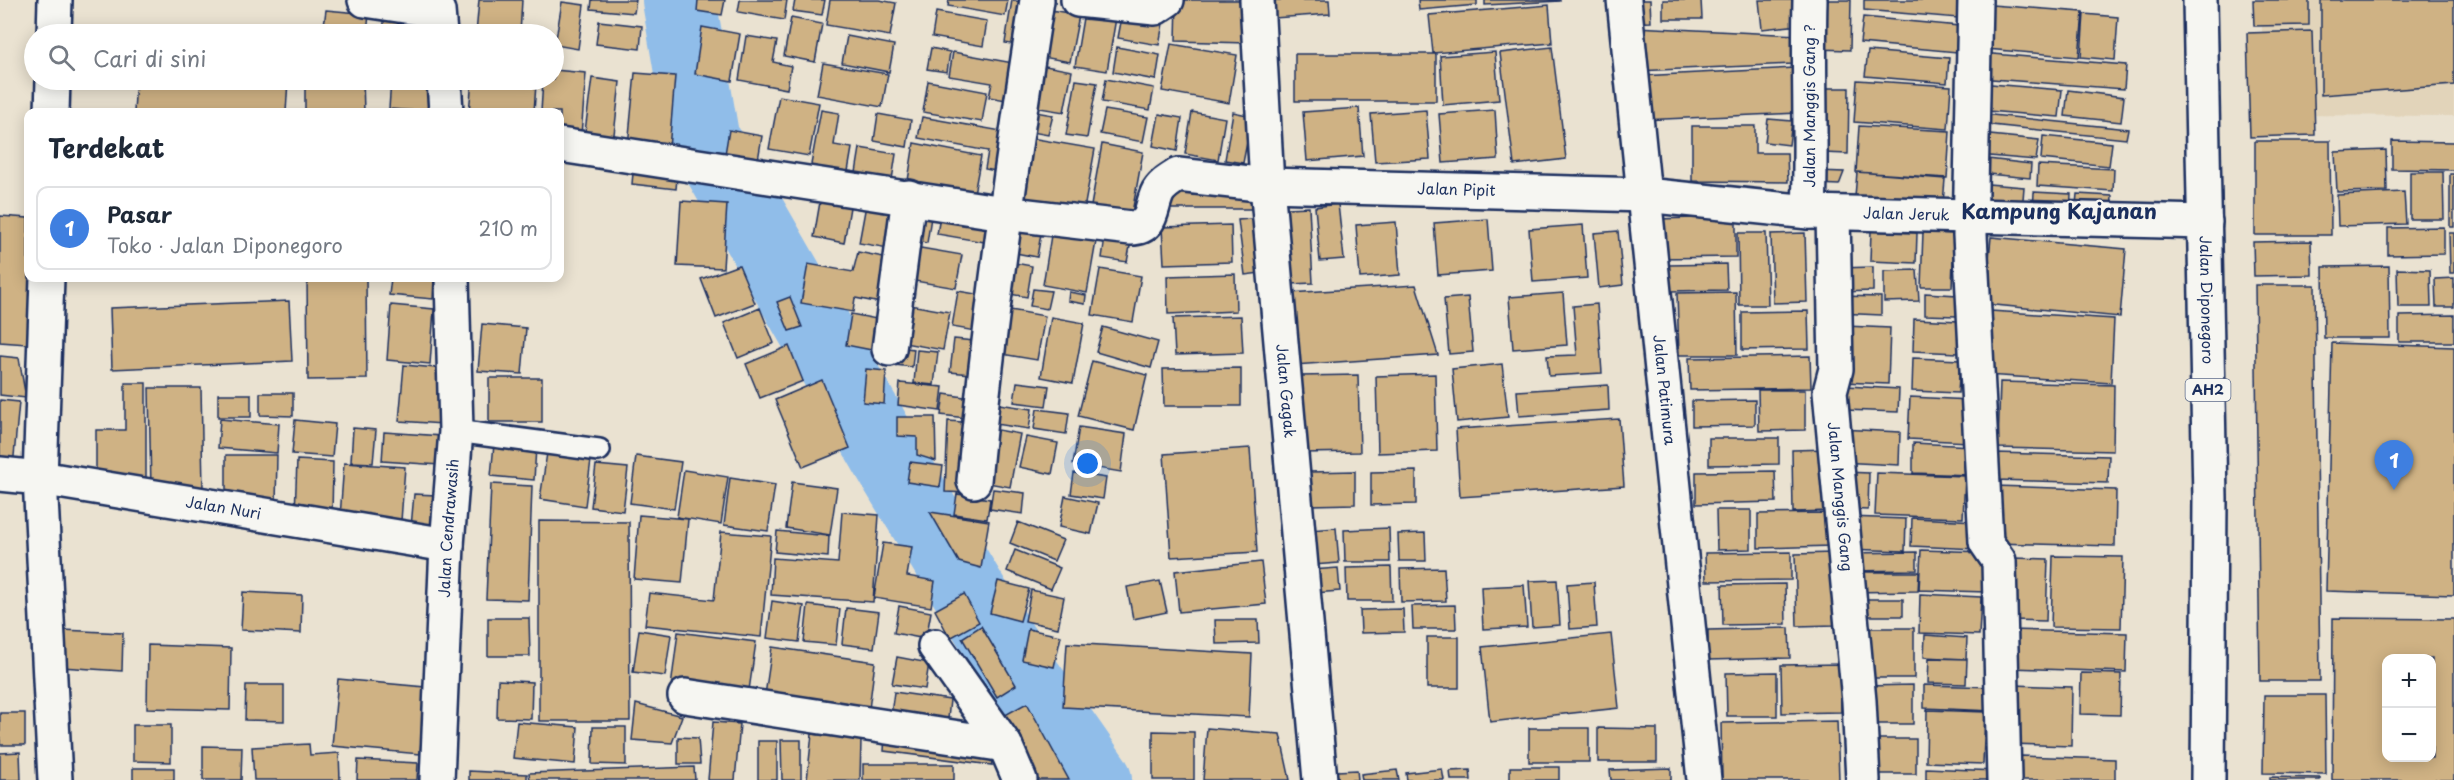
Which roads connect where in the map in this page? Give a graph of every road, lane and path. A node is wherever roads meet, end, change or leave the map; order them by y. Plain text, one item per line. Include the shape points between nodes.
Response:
1 (55, 0) edge
2 (365, 0) edge
3 (1037, 0) edge
4 (1078, 0) edge
5 (1167, 0) edge
6 (1257, 0) edge
7 (1624, 0) edge
8 (1810, 0) edge
9 (1975, 0) edge
10 (2200, 0) edge
11 (54, 24) edge
12 (439, 24) edge
13 (53, 90) edge
14 (445, 90) edge
15 (52, 108) edge
16 (446, 108) edge
17 (564, 146) edge
18 (1267, 185) junction
19 (1645, 195) junction
20 (909, 197) junction
21 (1004, 213) junction
22 (1821, 213) junction
23 (1970, 217) junction
24 (2205, 222) junction
25 (47, 282) edge
26 (452, 282) edge
27 (890, 349) dead end
28 (456, 431) junction
29 (599, 450) dead end
30 (0, 474) edge
31 (40, 478) junction
32 (974, 481) dead end
33 (447, 545) junction
34 (934, 646) dead end
35 (685, 696) dead end
36 (1005, 745) junction
37 (56, 780) edge
38 (437, 780) edge
39 (1020, 780) edge
40 (1320, 780) edge
41 (1704, 780) edge
42 (1863, 780) edge
43 (2004, 780) edge
44 (2208, 780) edge

1 - 11 main road
2 - 12 main road via 438,11
3 - 21 main road
4 - 5 main road via 1155,8
6 - 18 main road, Jalan Gagak
7 - 19 main road, Jalan Patimura
8 - 22 main road, Jalan Manggis Gang ? via 1808,69
9 - 23 main road
10 - 24 main road, Jalan Diponegoro / AH2
13 - 15 main road
14 - 16 main road
17 - 20 main road
18 - 19 main road, Jalan Pipit
18 - 21 main road, Jalan Pipit via 1178,175 1158,192 1148,222 1141,228
18 - 40 main road, Jalan Gagak
19 - 22 main road, Jalan Jeruk
19 - 41 main road, Jalan Patimura
20 - 21 main road
20 - 27 main road
21 - 32 main road
22 - 23 main road, Jalan Jeruk
22 - 42 main road, Jalan Manggis Gang via 1836,369 1830,392
23 - 24 main road, Jalan Jeruk
23 - 43 main road via 1986,542 1999,561
24 - 44 main road, Jalan Diponegoro / AH2 via 2210,498
25 - 31 main road
26 - 28 main road, Jalan Cendrawasih
28 - 29 lane
28 - 33 main road, Jalan Cendrawasih
30 - 31 main road, Jalan Nuri
31 - 33 main road, Jalan Nuri
31 - 37 main road
33 - 38 main road, Jalan Cendrawasih
34 - 36 main road
35 - 36 main road
36 - 39 main road

